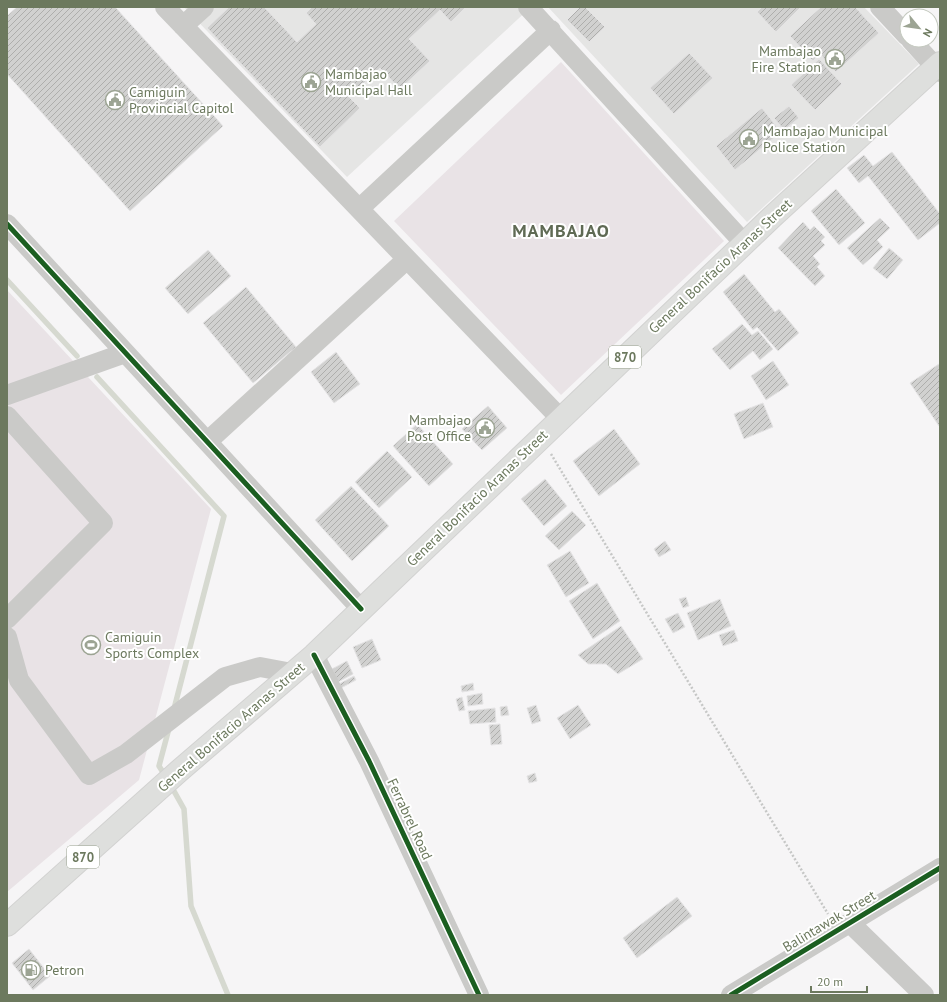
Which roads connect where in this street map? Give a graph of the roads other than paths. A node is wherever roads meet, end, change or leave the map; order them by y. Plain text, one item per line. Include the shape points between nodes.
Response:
1 (165, 7) edge
2 (204, 7) edge
3 (528, 7) edge
4 (880, 7) edge
5 (183, 26) junction
6 (899, 27) edge
7 (550, 30) junction
8 (919, 48) edge
9 (939, 67) edge
10 (359, 209) junction
11 (7, 224) edge
12 (744, 244) junction
13 (407, 259) junction
14 (124, 353) junction
15 (7, 395) edge
16 (7, 416) edge
17 (560, 418) junction
18 (208, 441) junction
19 (361, 609) junction
20 (7, 619) edge
21 (7, 637) edge
22 (314, 654) junction
23 (292, 673) junction
24 (940, 868) edge
25 (7, 924) edge
26 (844, 926) junction
27 (479, 995) edge
28 (731, 995) edge
29 (924, 995) edge

1 - 5 street
2 - 5 street
3 - 7 street
4 - 6 street
5 - 10 street
7 - 10 street
7 - 12 street
8 - 9 street
9 - 12 main road, General Bonifacio Aranas Street / 870
10 - 13 street
11 - 14 street
12 - 17 main road, General Bonifacio Aranas Street / 870
13 - 17 street
13 - 18 street
14 - 15 street
14 - 18 street
16 - 20 street via 103,523
17 - 19 main road, General Bonifacio Aranas Street / 870
18 - 19 street
19 - 22 main road, General Bonifacio Aranas Street / 870
21 - 23 street via 19,680 89,775 126,754 225,677 260,667
22 - 23 main road, General Bonifacio Aranas Street / 870
22 - 27 street, Ferrabrel Road via 369,761
23 - 25 main road, General Bonifacio Aranas Street / 870
24 - 26 street, Balintawak Street
26 - 28 street, Balintawak Street
26 - 29 street

